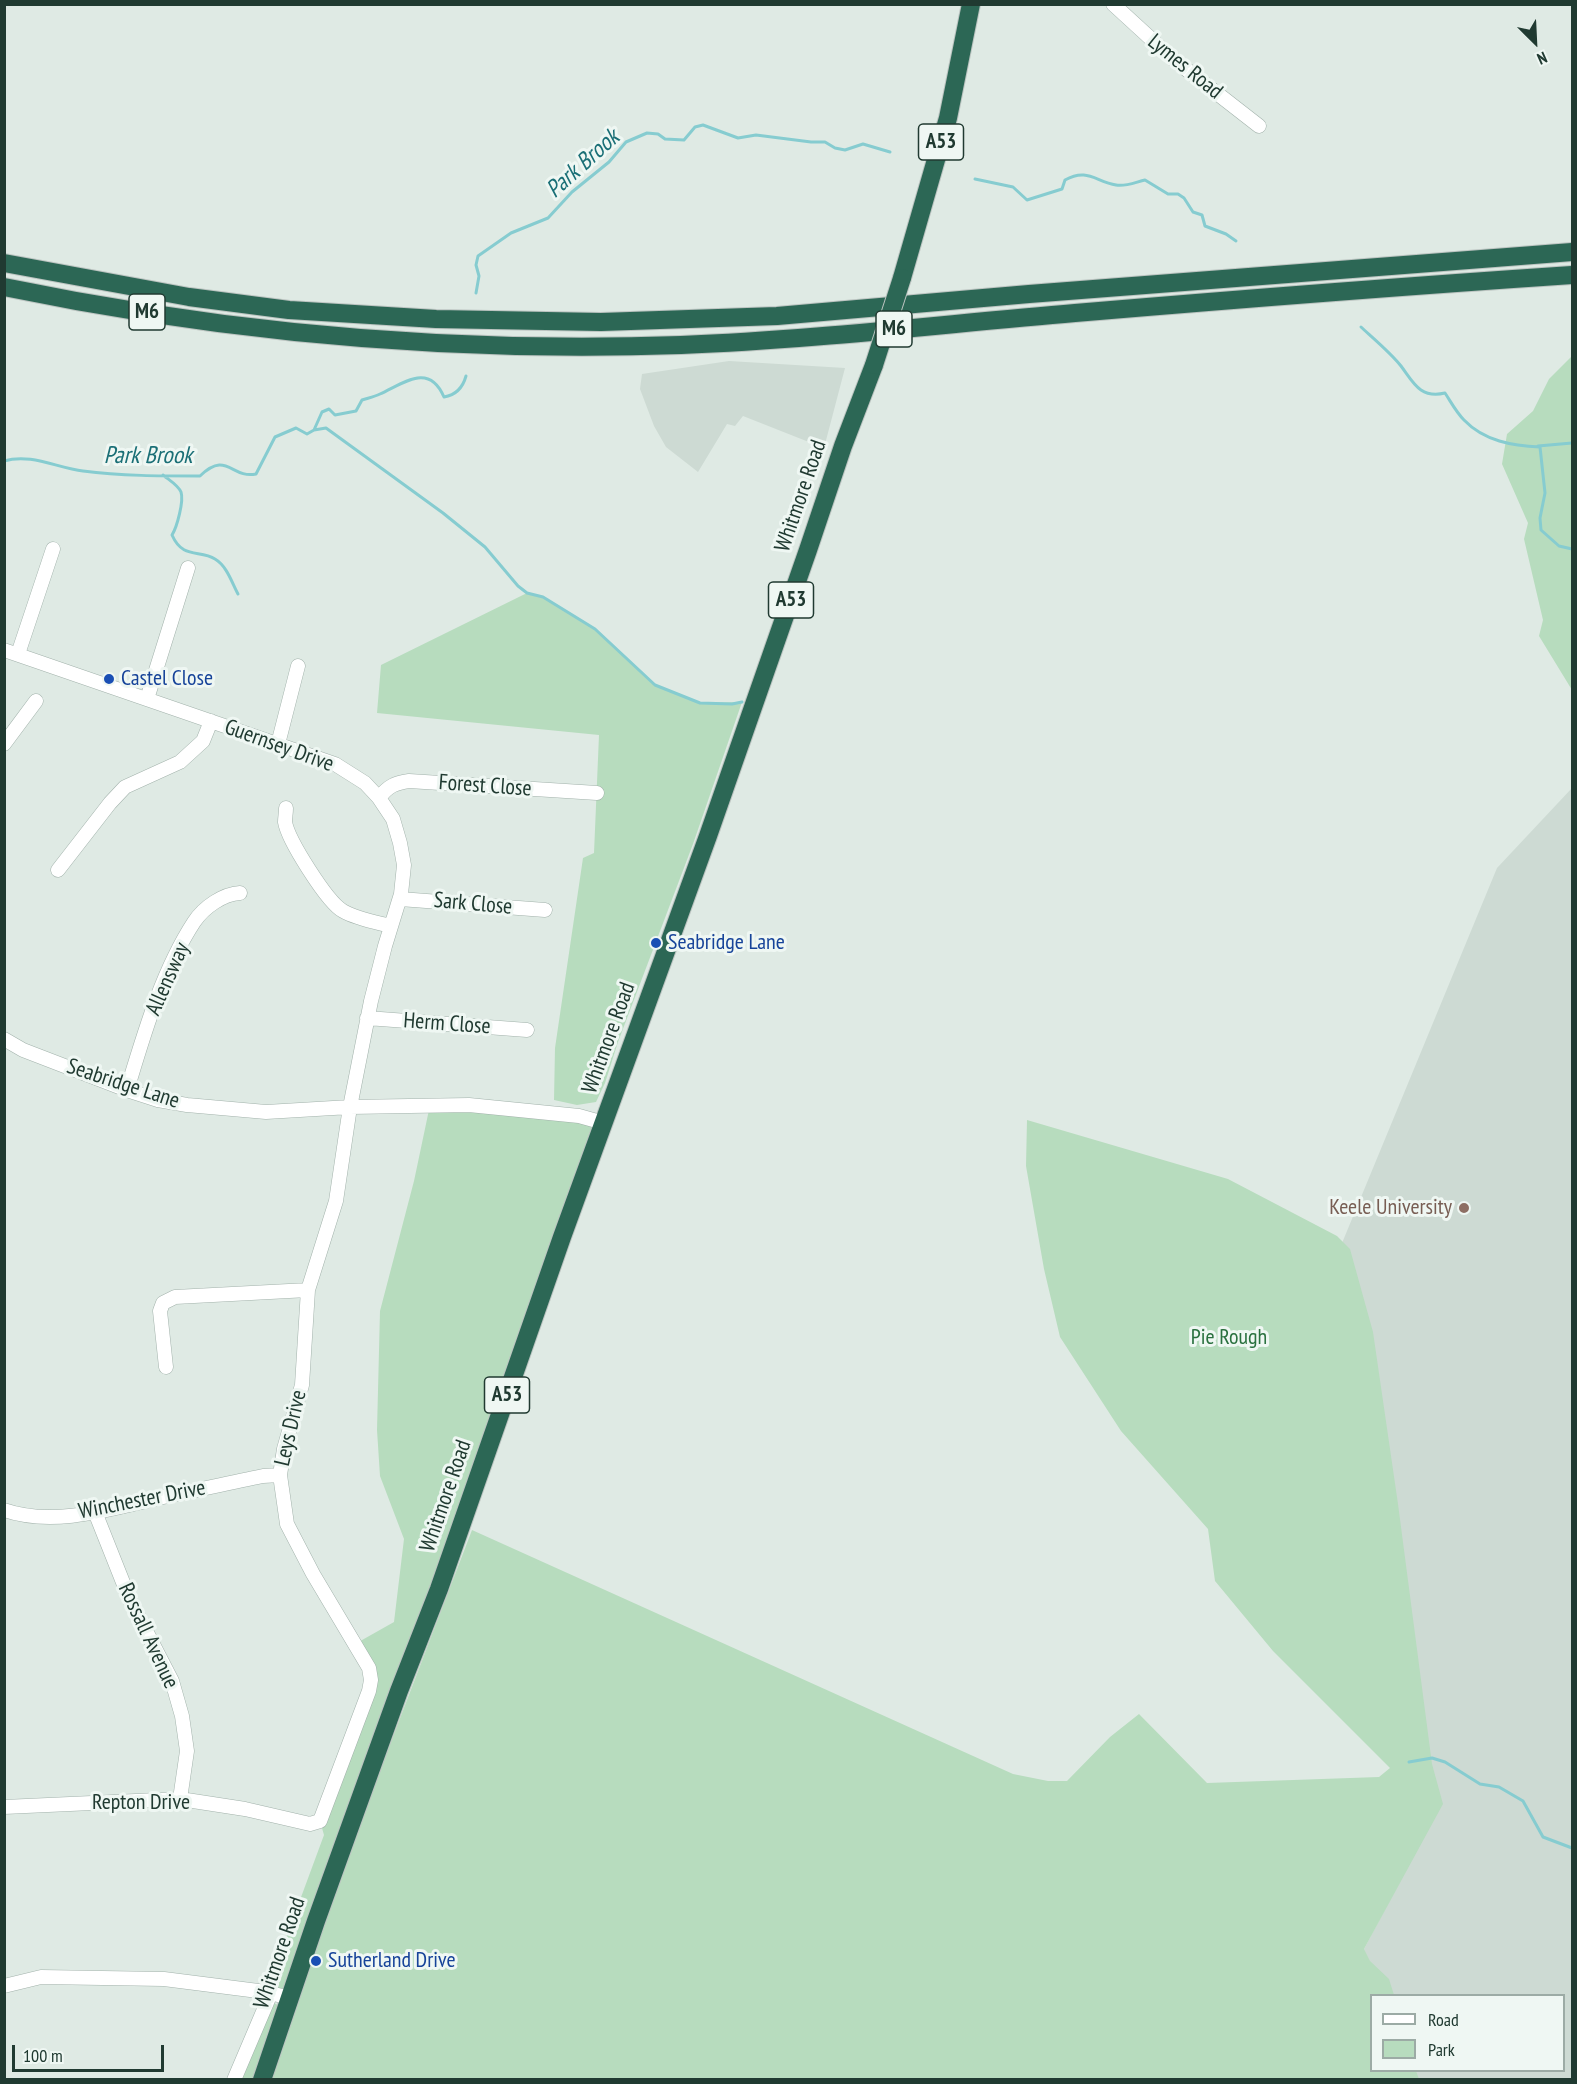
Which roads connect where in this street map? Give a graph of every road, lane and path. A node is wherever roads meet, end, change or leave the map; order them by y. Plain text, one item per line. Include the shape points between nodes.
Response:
1 (971, 4) edge
2 (1113, 4) edge
3 (1259, 126) dead end
4 (1572, 252) edge
5 (4, 263) edge
6 (1572, 275) edge
7 (4, 287) edge
8 (53, 549) dead end
9 (188, 568) dead end
10 (11, 652) edge
11 (298, 666) dead end
12 (147, 699) junction
13 (36, 701) dead end
14 (211, 721) junction
15 (4, 744) edge
16 (278, 744) junction
17 (597, 793) dead end
18 (379, 798) junction
19 (286, 808) dead end
20 (58, 870) dead end
21 (240, 893) dead end
22 (400, 898) junction
23 (545, 910) dead end
24 (391, 927) junction
25 (368, 1018) junction
26 (526, 1030) dead end
27 (4, 1039) edge
28 (127, 1090) junction
29 (350, 1107) junction
30 (604, 1123) junction
31 (308, 1290) junction
32 (166, 1367) dead end
33 (280, 1475) junction
34 (4, 1510) edge
35 (94, 1512) junction
36 (180, 1800) junction
37 (4, 1807) edge
38 (310, 1824) joint
39 (4, 1986) edge
40 (272, 1993) junction
41 (290, 1998) junction
42 (234, 2079) edge
43 (262, 2079) edge

1 - 30 highway, Whitmore Road / A53, bridge via 948,118 874,365
2 - 3 street, Lymes Road
4 - 5 highway, M6 via 777,316 601,322 446,320 289,310 189,297
6 - 7 highway, M6 via 788,338 585,346 440,343 290,332 78,302
8 - 10 street
9 - 12 street
10 - 12 street, Guernsey Drive
11 - 16 street
12 - 14 street, Guernsey Drive
13 - 15 street
14 - 16 street, Guernsey Drive
14 - 20 street via 203,741 180,762 125,787
16 - 18 street, Guernsey Drive via 335,764 365,783
17 - 18 street, Forest Close via 409,781 387,788
18 - 22 street, Guernsey Drive via 393,819 400,843 404,865
19 - 24 street via 285,823 293,841 311,873 340,909
21 - 28 street, Allensway via 210,905 195,920 153,1006
22 - 23 street, Sark Close
22 - 24 street, Guernsey Drive
24 - 25 street, Guernsey Drive
25 - 26 street, Herm Close
25 - 29 street, Guernsey Drive
27 - 28 street, Seabridge Lane
28 - 29 street, Seabridge Lane via 187,1105 266,1112
29 - 30 street, Seabridge Lane via 469,1105 579,1116
29 - 31 street, Leys Drive via 336,1201
30 - 41 highway, Whitmore Road / A53
31 - 32 street via 186,1295 169,1300 160,1311
31 - 33 street, Leys Drive via 302,1385
33 - 35 street, Winchester Drive
33 - 38 street, Leys Drive via 287,1524 369,1668 371,1680 320,1821
34 - 35 street, Winchester Drive via 19,1515 62,1516
35 - 36 street, Rossall Avenue via 182,1716 187,1752
36 - 37 street, Repton Drive
36 - 38 street, Repton Drive
39 - 40 street via 41,1977 164,1979
40 - 41 street
40 - 42 street, Whitmore Road
41 - 43 highway, Whitmore Road / A53

